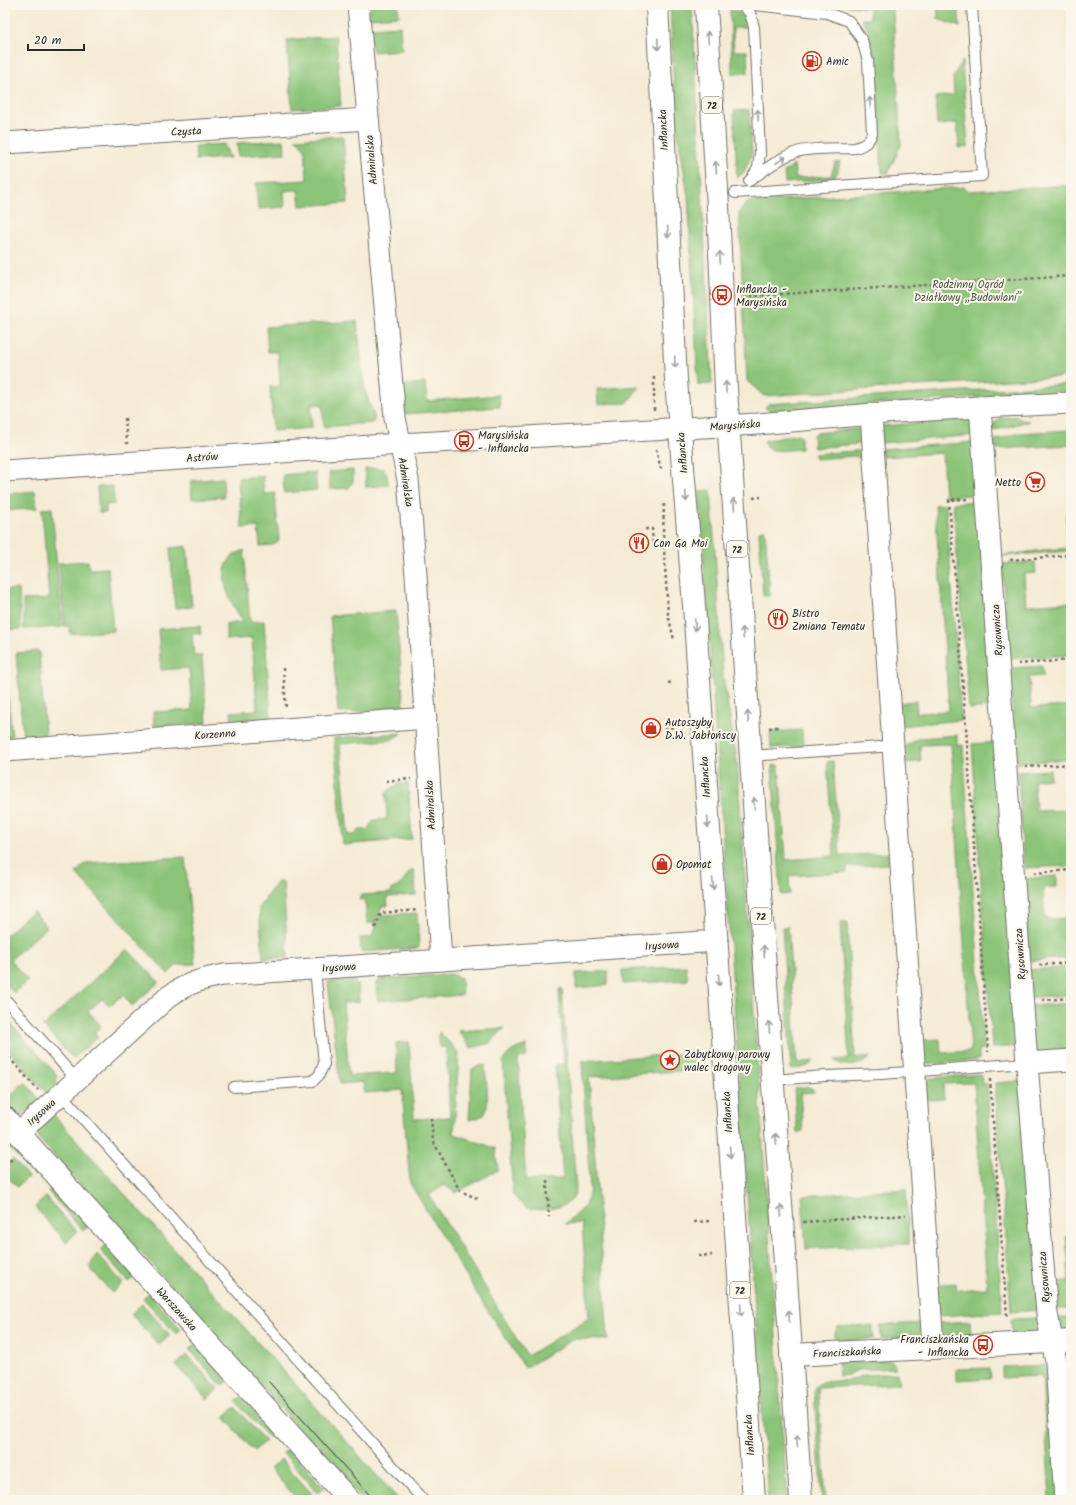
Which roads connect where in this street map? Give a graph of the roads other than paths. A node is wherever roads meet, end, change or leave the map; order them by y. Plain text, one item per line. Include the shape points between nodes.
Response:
1 (358, 5) edge
2 (657, 5) edge
3 (706, 5) edge
4 (742, 5) edge
5 (756, 5) edge
6 (972, 5) edge
7 (368, 119) junction
8 (5, 143) edge
9 (749, 181) junction
10 (735, 193) junction
11 (718, 206) junction
12 (1071, 402) edge
13 (980, 407) junction
14 (871, 415) junction
15 (728, 426) junction
16 (680, 429) junction
17 (400, 444) junction
18 (5, 471) edge
19 (426, 718) junction
20 (894, 746) junction
21 (5, 751) edge
22 (751, 756) junction
23 (716, 941) junction
24 (441, 960) junction
25 (316, 969) junction
26 (5, 999) edge
27 (1071, 1060) edge
28 (1027, 1063) junction
29 (915, 1072) junction
30 (77, 1080) junction
31 (772, 1080) junction
32 (234, 1087) dead end
33 (61, 1094) junction
34 (12, 1126) edge
35 (1061, 1341) edge
36 (933, 1348) junction
37 (791, 1354) junction
38 (349, 1500) edge
39 (423, 1500) edge
40 (754, 1500) edge
41 (801, 1500) edge
42 (1065, 1500) edge

1 - 7 street, Admiralska
2 -> 16 main road, Inflancka / 72 via 670,282
11 -> 3 main road, 72
9 -> 4 lane via 759,164 760,143 754,22 750,12
9 -> 5 lane via 794,152 855,148 863,146 872,133 868,61 862,40 849,21 827,13
6 - 10 lane via 982,176
7 - 8 street, Czysta
7 - 17 street, Admiralska via 394,418
9 - 10 lane
10 - 11 lane
15 -> 11 main road, 72
12 - 13 street, Marysińska
13 - 14 street, Marysińska
13 - 28 street, Rysownicza
14 - 15 street, Marysińska
14 - 20 street
15 - 16 street, Marysińska
22 -> 15 main road, 72
16 - 17 street, Marysińska
16 -> 23 main road, Inflancka / 72
17 - 18 street, Astrów
17 - 19 street, Admiralska via 408,480
19 - 21 street, Korzenna
19 - 24 street, Admiralska
20 - 22 lane
20 - 29 street
31 -> 22 main road, 72
23 - 24 street, Irysowa
23 -> 40 main road, Inflancka / 72
24 - 25 street, Irysowa
25 - 30 street, Irysowa via 224,975 188,984 168,997
25 - 32 lane via 324,1064 319,1076 313,1081
26 - 30 lane
27 - 28 street
28 - 29 lane
28 - 35 street, Rysownicza via 1047,1314
29 - 31 lane
29 - 36 street
30 - 33 street, Irysowa
37 -> 31 main road, 72
33 - 34 street, Irysowa
33 - 39 lane
34 - 38 main road, Warszawska
35 - 36 main road, Franciszkańska
35 - 42 street, Rysownicza via 1056,1362
36 - 37 main road, Franciszkańska
41 -> 37 main road, 72

